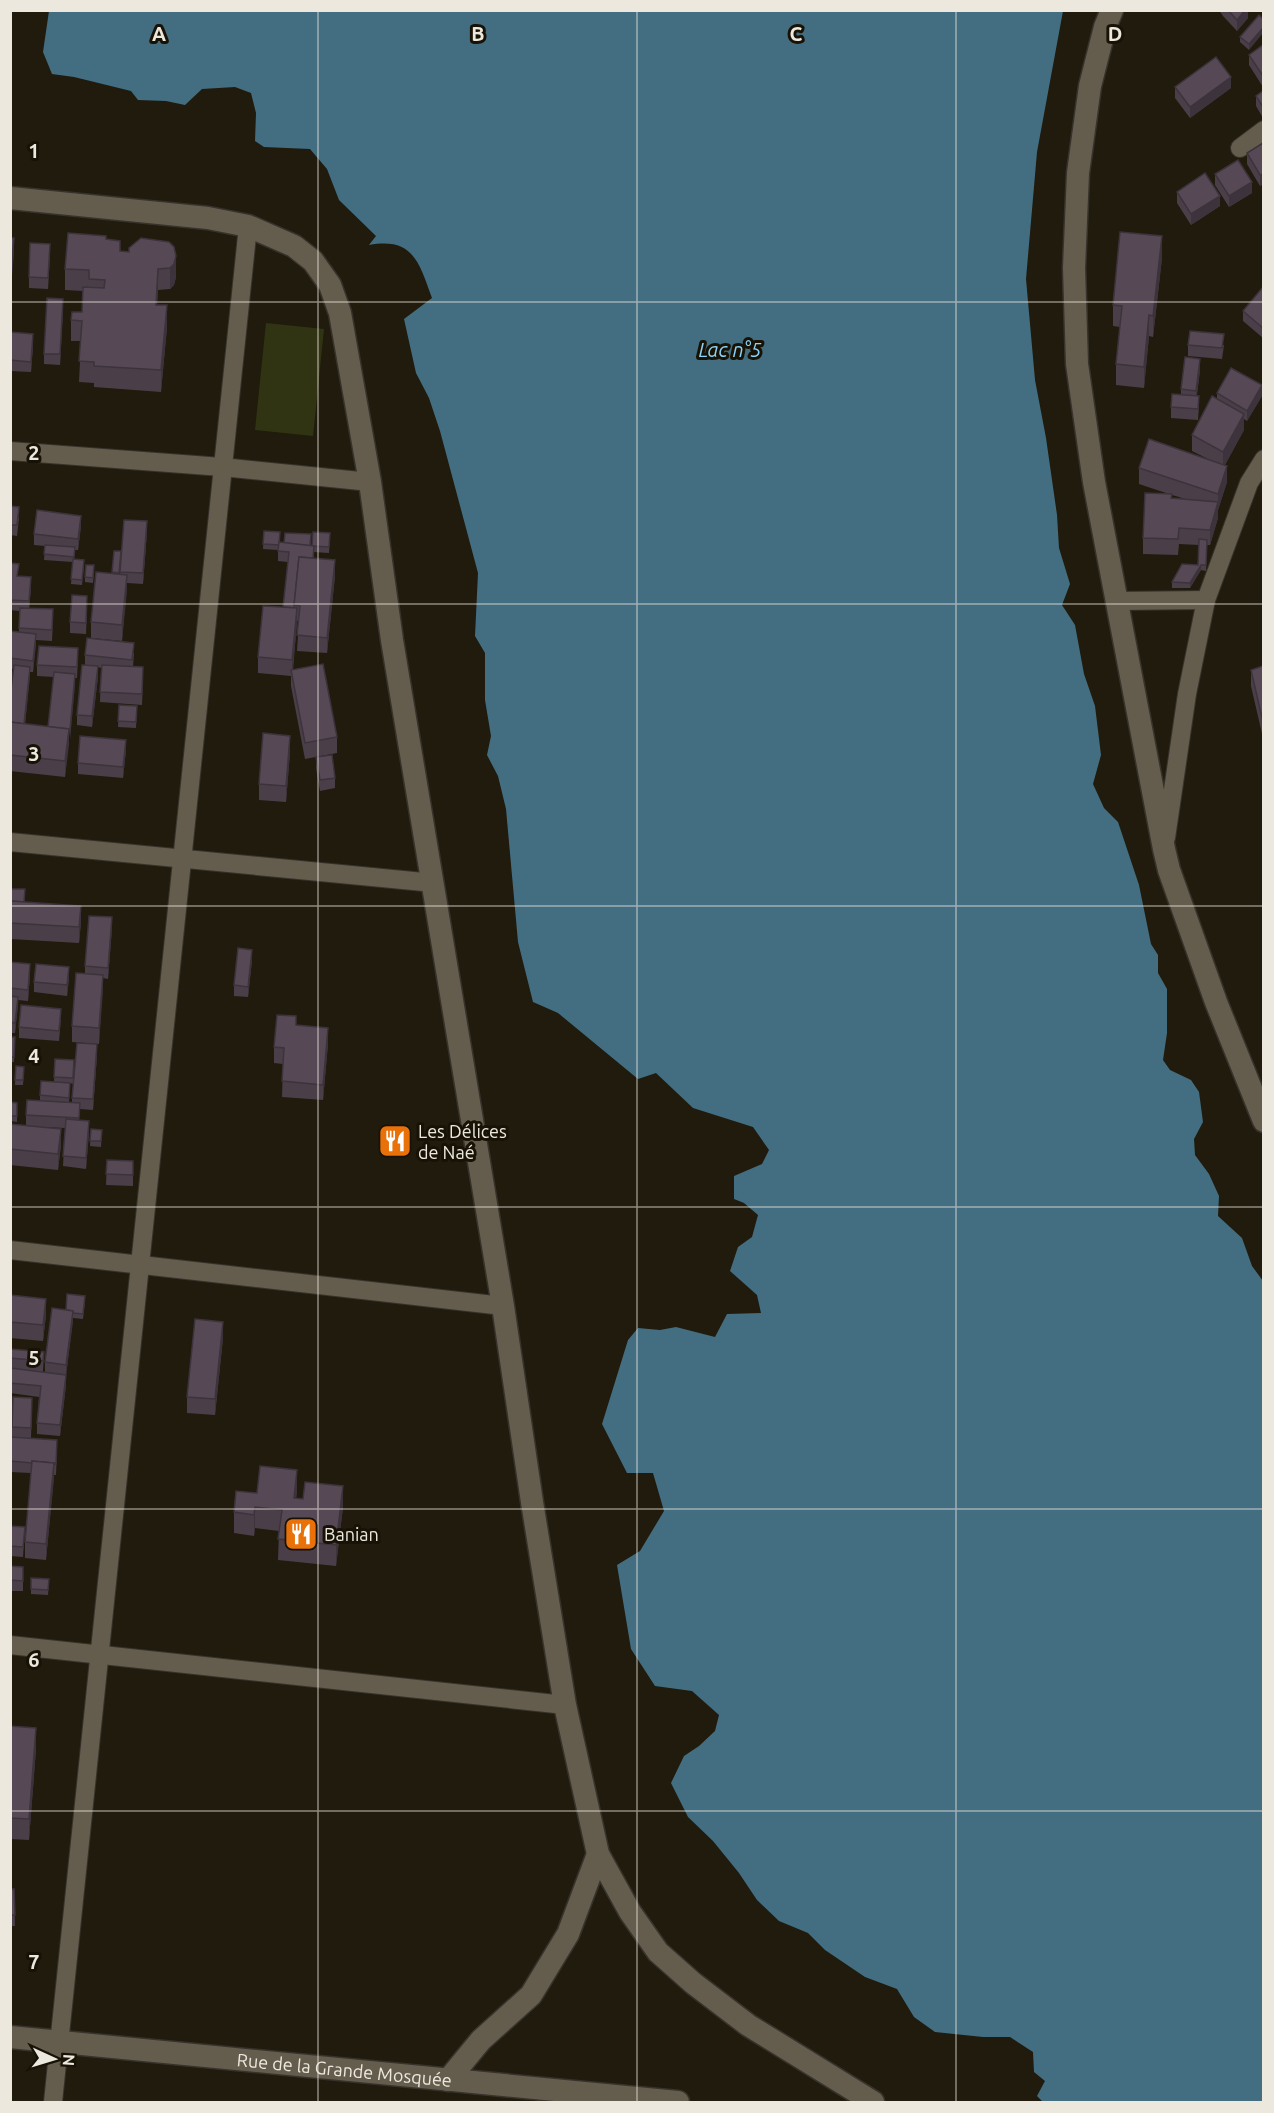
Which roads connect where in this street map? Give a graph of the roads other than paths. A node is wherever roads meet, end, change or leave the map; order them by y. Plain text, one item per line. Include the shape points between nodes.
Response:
1 (1112, 10) edge
2 (1263, 130) edge
3 (1240, 148) dead end
4 (10, 198) edge
5 (248, 226) junction
6 (10, 451) edge
7 (1263, 459) edge
8 (222, 467) junction
9 (370, 482) junction
10 (1206, 600) junction
11 (1118, 601) junction
12 (10, 843) edge
13 (1164, 849) junction
14 (181, 859) junction
15 (434, 883) junction
16 (1263, 1120) edge
17 (10, 1250) edge
18 (140, 1265) junction
19 (504, 1306) junction
20 (10, 1645) edge
21 (99, 1654) junction
22 (565, 1705) junction
23 (598, 1854) junction
24 (10, 2037) edge
25 (59, 2041) junction
26 (448, 2080) junction
27 (53, 2103) edge
28 (678, 2103) edge
29 (873, 2103) edge

1 - 11 street via 1090,86 1078,173 1074,268 1077,363 1094,483
2 - 3 street
4 - 5 street via 208,218
5 - 8 street
5 - 9 street via 294,246 313,261 330,285 340,314
6 - 8 street
7 - 10 street via 1249,483
8 - 9 street
8 - 14 street
9 - 15 street via 392,640
10 - 11 street
10 - 13 street
11 - 13 street
12 - 14 street
13 - 16 street via 1216,1002
14 - 15 street
14 - 18 street
15 - 19 street
17 - 18 street
18 - 19 street
18 - 21 street
19 - 22 street
20 - 21 street
21 - 22 street
21 - 25 street
22 - 23 street
23 - 26 street via 568,1934 531,1995 481,2040
23 - 29 street via 658,1952 748,2025
24 - 25 street, Rue de la Grande Mosquée
25 - 26 street, Rue de la Grande Mosquée
25 - 27 street
26 - 28 street, Rue de la Grande Mosquée

